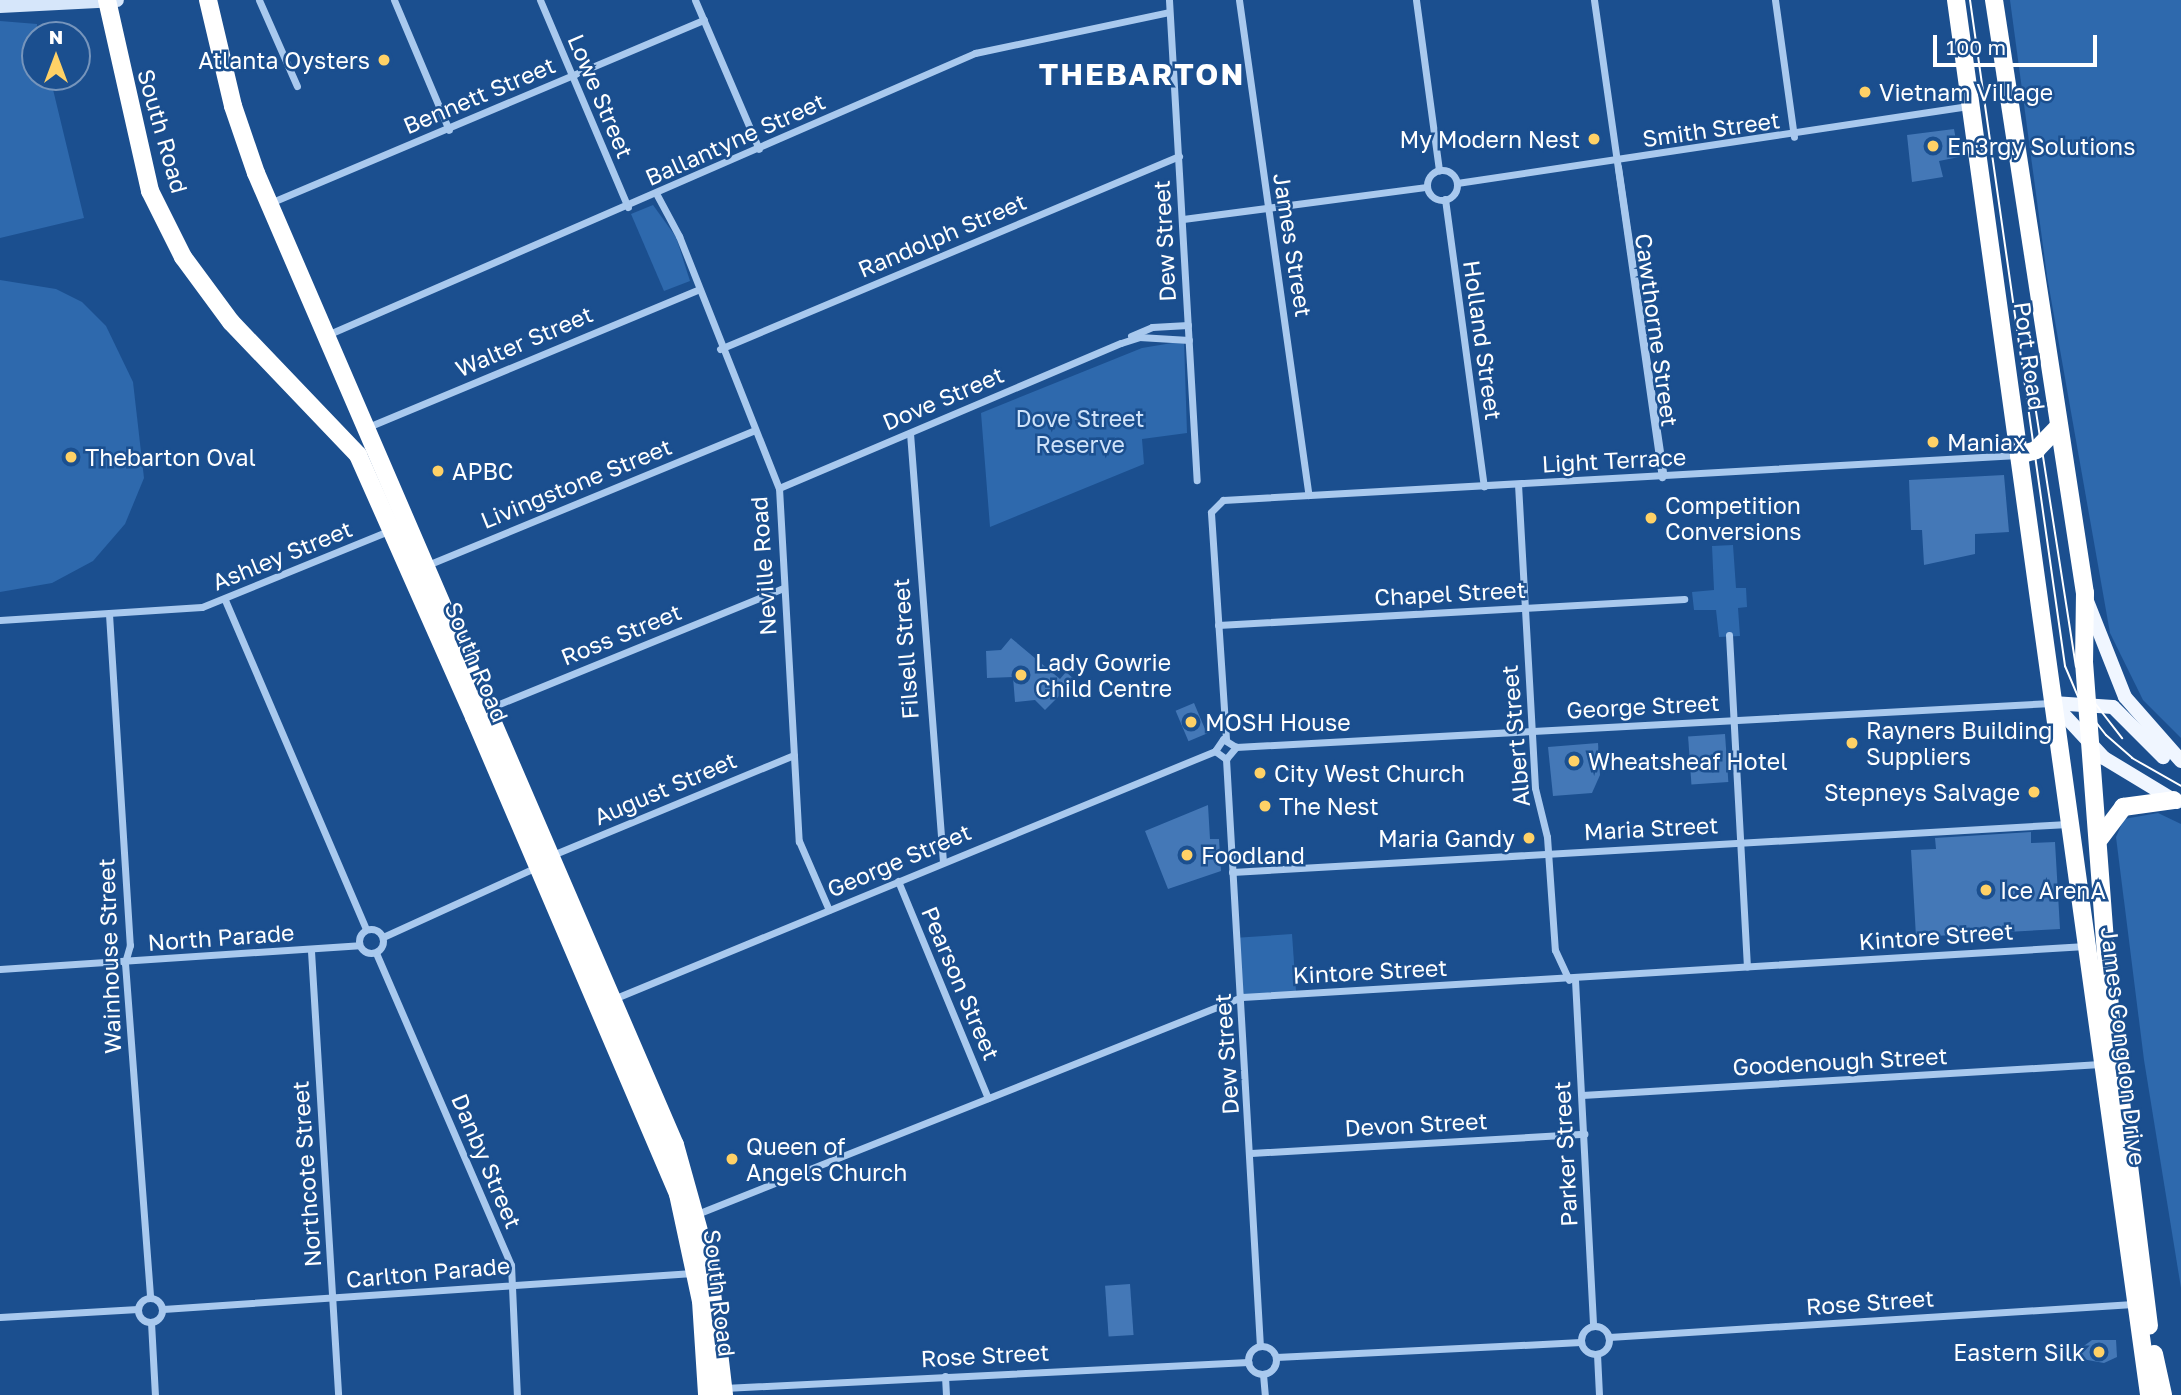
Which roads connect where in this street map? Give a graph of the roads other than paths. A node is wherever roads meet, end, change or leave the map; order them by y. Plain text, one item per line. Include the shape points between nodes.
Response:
1 (208, 0) edge
2 (259, 0) edge
3 (394, 0) edge
4 (540, 0) edge
5 (695, 0) edge
6 (1169, 0) edge
7 (1239, 0) edge
8 (1416, 0) edge
9 (1594, 0) edge
10 (1775, 0) edge
11 (1956, 0) edge
12 (1994, 0) edge
13 (110, 1) edge
14 (0, 6) edge
15 (1169, 12) junction
16 (704, 20) junction
17 (572, 76) junction
18 (297, 86) dead end
19 (1970, 106) junction
20 (449, 130) junction
21 (1794, 136) junction
22 (760, 149) junction
23 (1179, 156) junction
24 (1616, 161) junction
25 (1439, 170) junction
26 (1457, 183) junction
27 (1427, 187) junction
28 (657, 195) junction
29 (1445, 200) junction
30 (269, 203) junction
31 (628, 207) junction
32 (1268, 208) junction
33 (1183, 219) junction
34 (697, 290) junction
35 (1188, 325) junction
36 (327, 335) junction
37 (1189, 340) junction
38 (1121, 343) junction
39 (720, 349) junction
40 (2059, 426) junction
41 (366, 428) junction
42 (755, 430) junction
43 (910, 433) junction
44 (2019, 455) junction
45 (1662, 477) junction
46 (1197, 480) dead end
47 (1518, 484) junction
48 (1484, 486) junction
49 (779, 488) junction
50 (1309, 495) junction
51 (399, 526) junction
52 (419, 568) junction
53 (783, 588) junction
54 (2085, 593) junction
55 (1684, 599) dead end
56 (225, 600) junction
57 (1524, 607) junction
58 (109, 614) junction
59 (0, 620) edge
60 (1218, 625) junction
61 (1729, 635) dead end
62 (2088, 702) junction
63 (2053, 703) junction
64 (481, 713) junction
65 (1734, 720) junction
66 (1531, 732) junction
67 (1226, 739) junction
68 (1236, 747) junction
69 (2091, 747) junction
70 (1215, 751) junction
71 (794, 755) junction
72 (1226, 759) junction
73 (2181, 761) edge
74 (2181, 766) edge
75 (2178, 802) edge
76 (2073, 824) junction
77 (2100, 838) junction
78 (1742, 843) junction
79 (1548, 853) junction
80 (545, 861) junction
81 (943, 862) junction
82 (1232, 873) junction
83 (898, 881) junction
84 (829, 910) junction
85 (366, 929) junction
86 (383, 937) junction
87 (2108, 944) junction
88 (359, 945) junction
89 (2085, 946) junction
90 (311, 951) junction
91 (376, 953) junction
92 (125, 962) junction
93 (1747, 967) junction
94 (0, 969) edge
95 (1572, 980) junction
96 (1242, 997) junction
97 (605, 1002) junction
98 (2108, 1064) junction
99 (1582, 1095) junction
100 (988, 1098) junction
101 (1584, 1134) junction
102 (1251, 1153) junction
103 (697, 1214) junction
104 (697, 1273) junction
105 (511, 1284) junction
106 (150, 1297) junction
107 (333, 1299) junction
108 (2139, 1304) junction
109 (138, 1309) junction
110 (163, 1309) junction
111 (0, 1317) edge
112 (151, 1322) junction
113 (1593, 1326) junction
114 (1609, 1337) junction
115 (1581, 1342) junction
116 (1260, 1346) junction
117 (1597, 1354) junction
118 (1276, 1357) junction
119 (1248, 1362) junction
120 (1263, 1374) junction
121 (945, 1376) junction
122 (715, 1392) edge
123 (155, 1395) edge
124 (338, 1395) edge
125 (517, 1395) edge
126 (946, 1395) edge
127 (1265, 1395) edge
128 (1599, 1395) edge
129 (2149, 1395) edge
130 (2163, 1395) edge

1 - 30 highway, South Road via 233,106
2 - 18 street
3 - 20 street
4 - 17 street, Lowe Street
5 - 16 street
6 - 15 street, Dew Street
7 - 32 street, James Street
8 - 25 street
9 - 24 street, Cawthorne Street
10 - 21 street
11 - 19 highway, Port Road
12 - 40 highway, Port Road
13 - 14 street
13 - 51 highway, South Road via 150,191 183,257 231,322 358,455
15 - 22 street, Ballantyne Street via 975,53
15 - 23 street, Dew Street
16 - 17 street, Bennett Street
16 - 22 street
17 - 20 street, Bennett Street
17 - 31 street, Lowe Street
19 - 21 street, Smith Street
19 - 44 highway, Port Road
20 - 30 street, Bennett Street
21 - 24 street, Smith Street
22 - 28 street, Ballantyne Street
23 - 33 street, Dew Street
23 - 39 street, Randolph Street
24 - 26 street, Smith Street
24 - 45 street, Cawthorne Street
25 - 26 street via 1454,175
25 - 27 street
26 - 29 street
27 - 29 street
27 - 32 street
28 - 31 street, Ballantyne Street
28 - 34 street, Neville Road via 679,236
29 - 48 street, Holland Street
30 - 36 highway, South Road
31 - 36 street, Ballantyne Street
32 - 33 street
32 - 50 street, James Street
33 - 35 street, Dew Street
34 - 39 street, Neville Road
34 - 41 street, Walter Street
35 - 37 street, Dew Street
35 - 38 street, Dove Street via 1152,327
36 - 41 highway, South Road
37 - 38 street, Dove Street via 1139,337
37 - 46 street, Dew Street
38 - 43 street, Dove Street
39 - 42 street, Neville Road
40 - 44 highway via 2036,450
40 - 54 highway, Port Road
41 - 51 highway, South Road
42 - 49 street, Neville Road
42 - 52 street, Livingstone Street
43 - 49 street, Dove Street
43 - 81 street, Filsell Street
44 - 45 street, Light Terrace
44 - 63 highway, Port Road
45 - 47 street, Light Terrace
47 - 48 street, Light Terrace
47 - 57 street, Albert Street
48 - 50 street, Light Terrace
49 - 53 street, Neville Road
50 - 60 street, Light Terrace via 1223,500 1214,507
51 - 52 highway, South Road
51 - 56 street, Ashley Street
52 - 64 highway, South Road
53 - 64 street, Ross Street
53 - 71 street, Neville Road
54 - 62 highway, Port Road
54 - 73 main road, Port Road via 2125,697
55 - 57 street, Chapel Street
56 - 58 street, Ashley Street via 202,607
56 - 85 street
57 - 60 street, Chapel Street
57 - 66 street, Albert Street
58 - 59 street, Ashley Street
58 - 92 street, Wainhouse Street via 130,945
60 - 67 street
61 - 65 street
62 - 63 main road
62 - 69 highway, Port Road
62 - 74 main road via 2113,707 2155,750
63 - 65 street, George Street
63 - 69 main road
63 - 76 highway, James Congdon Drive
64 - 80 highway, South Road
65 - 66 street, George Street
65 - 78 street
66 - 68 street, George Street
66 - 79 street, Albert Street
67 - 68 street
67 - 70 street
68 - 72 street
69 - 75 main road
69 - 77 highway, James Congdon Drive
70 - 72 street
70 - 81 street, George Street
71 - 80 street, August Street
71 - 84 street, Neville Road via 799,841
72 - 82 street, Dew Street
75 - 77 highway via 2123,807
76 - 78 street, Maria Street
76 - 89 highway, James Congdon Drive
77 - 87 highway, James Congdon Drive
78 - 79 street, Maria Street
78 - 93 street
79 - 82 street, Maria Street
79 - 95 street, Albert Street via 1555,950
80 - 86 street
80 - 97 highway, South Road
81 - 83 street, George Street
82 - 96 street, Dew Street
83 - 84 street, George Street
83 - 100 street, Pearson Street
84 - 97 street, George Street
85 - 86 street
85 - 88 street
86 - 91 street
87 - 89 highway
87 - 98 highway, James Congdon Drive
88 - 90 street, North Parade
88 - 91 street
89 - 93 street, Kintore Street
89 - 98 highway, James Congdon Drive
90 - 92 street, North Parade
90 - 107 street, Northcote Street
91 - 105 street, Danby Street via 511,1265
92 - 94 street, North Parade
92 - 106 street, Wainhouse Street
93 - 95 street, Kintore Street
95 - 96 street, Kintore Street
95 - 99 street, Parker Street
96 - 100 street, Kintore Street
96 - 102 street, Dew Street
97 - 103 highway, South Road via 675,1145
97 - 104 highway, South Road via 678,1194
98 - 99 street, Goodenough Street
98 - 108 highway, James Congdon Drive
99 - 101 street, Parker Street
100 - 103 street, Kintore Street
101 - 102 street, Devon Street
101 - 113 street, Parker Street
102 - 116 street, Dew Street
103 - 122 highway, South Road
104 - 105 street, Carlton Parade
104 - 122 highway, South Road
105 - 107 street, Carlton Parade
105 - 125 street, Danby Street
106 - 109 street
106 - 110 street
107 - 110 street, Carlton Parade
107 - 124 street, Northcote Street
108 - 114 street, Rose Street
108 - 129 highway, James Congdon Drive
108 - 130 highway, James Congdon Drive
109 - 111 street
109 - 112 street
110 - 112 street
112 - 123 street
113 - 114 street
113 - 115 street
114 - 117 street via 1607,1348
115 - 117 street
115 - 118 street
116 - 118 street
116 - 119 street
117 - 128 street
118 - 120 street via 1274,1368
119 - 120 street
119 - 121 street, Rose Street
120 - 127 street
121 - 122 street, Rose Street
121 - 126 street

